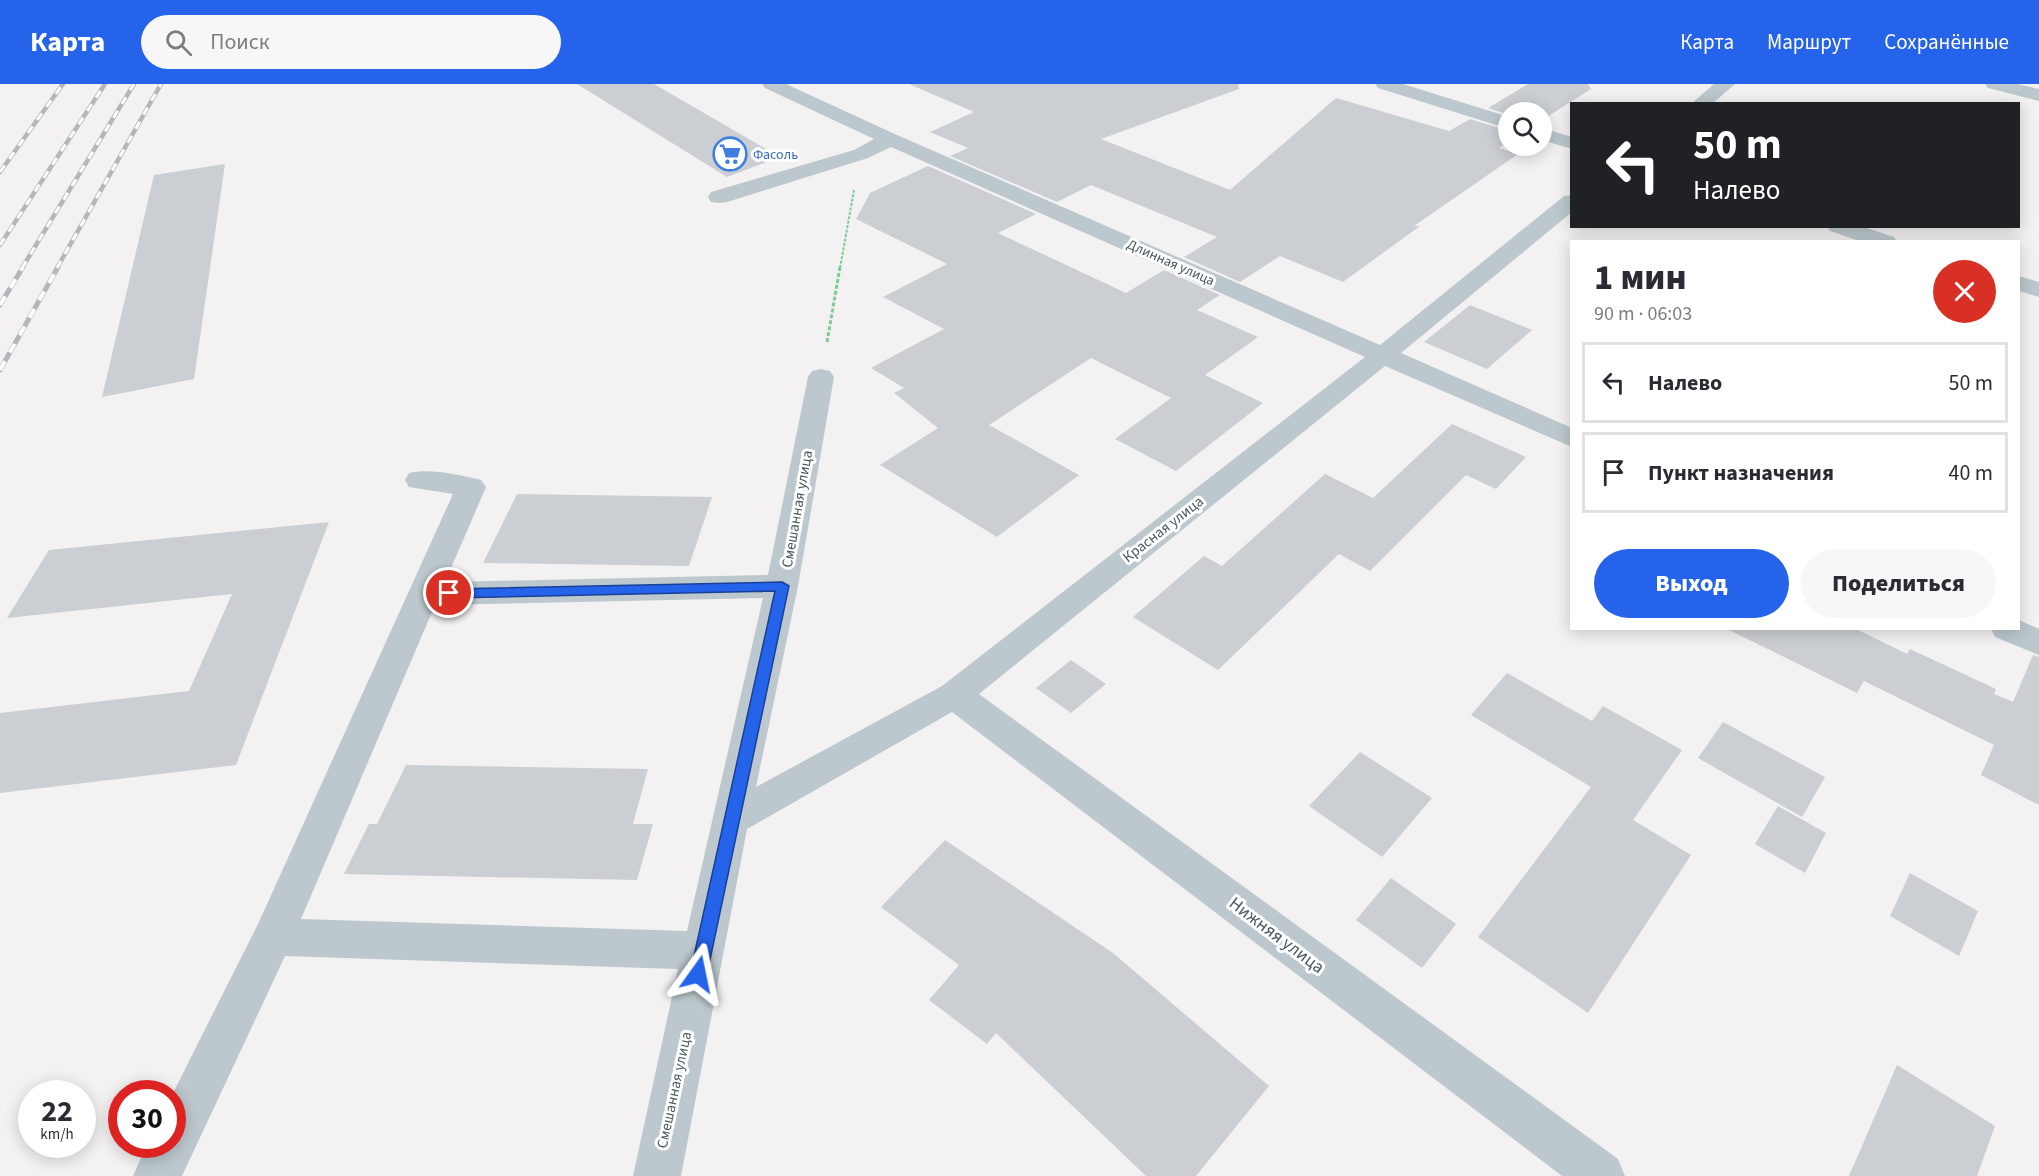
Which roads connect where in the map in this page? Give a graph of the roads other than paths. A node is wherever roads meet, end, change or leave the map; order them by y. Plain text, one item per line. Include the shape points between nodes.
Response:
1 (771, 84) edge
2 (1384, 84) edge
3 (1726, 84) edge
4 (1995, 84) edge
5 (2039, 95) edge
6 (1703, 102) edge
7 (1498, 120) edge
8 (1552, 137) edge
9 (890, 139) junction
10 (1570, 142) edge
11 (718, 196) dead end
12 (1570, 203) edge
13 (1844, 228) edge
14 (1880, 240) edge
15 (2020, 283) edge
16 (2039, 290) edge
17 (1383, 355) junction
18 (821, 377) road end
19 (1570, 437) edge
20 (419, 480) dead end
21 (782, 586) junction
22 (425, 594) junction
23 (2011, 630) edge
24 (2039, 643) edge
25 (954, 694) junction
26 (730, 820) junction
27 (273, 937) junction
28 (703, 951) junction
29 (157, 1176) edge
30 (657, 1176) edge
31 (1601, 1176) edge

1 - 9 street, Длинная улица
2 - 7 street
3 - 6 street
4 - 5 street
8 - 10 street
9 - 11 street via 861,154
9 - 17 street, Длинная улица
12 - 17 street, Красная улица
13 - 14 street
15 - 16 street
17 - 19 street, Длинная улица
17 - 25 street, Красная улица
18 - 21 street, Смешанная улица
20 - 22 street via 471,487
21 - 22 street
21 - 26 street, Смешанная улица
22 - 27 street
23 - 24 street
25 - 26 street, Красная улица
25 - 31 street, Нижняя улица
26 - 28 street, Смешанная улица
27 - 28 street
27 - 29 street
28 - 30 street, Смешанная улица

